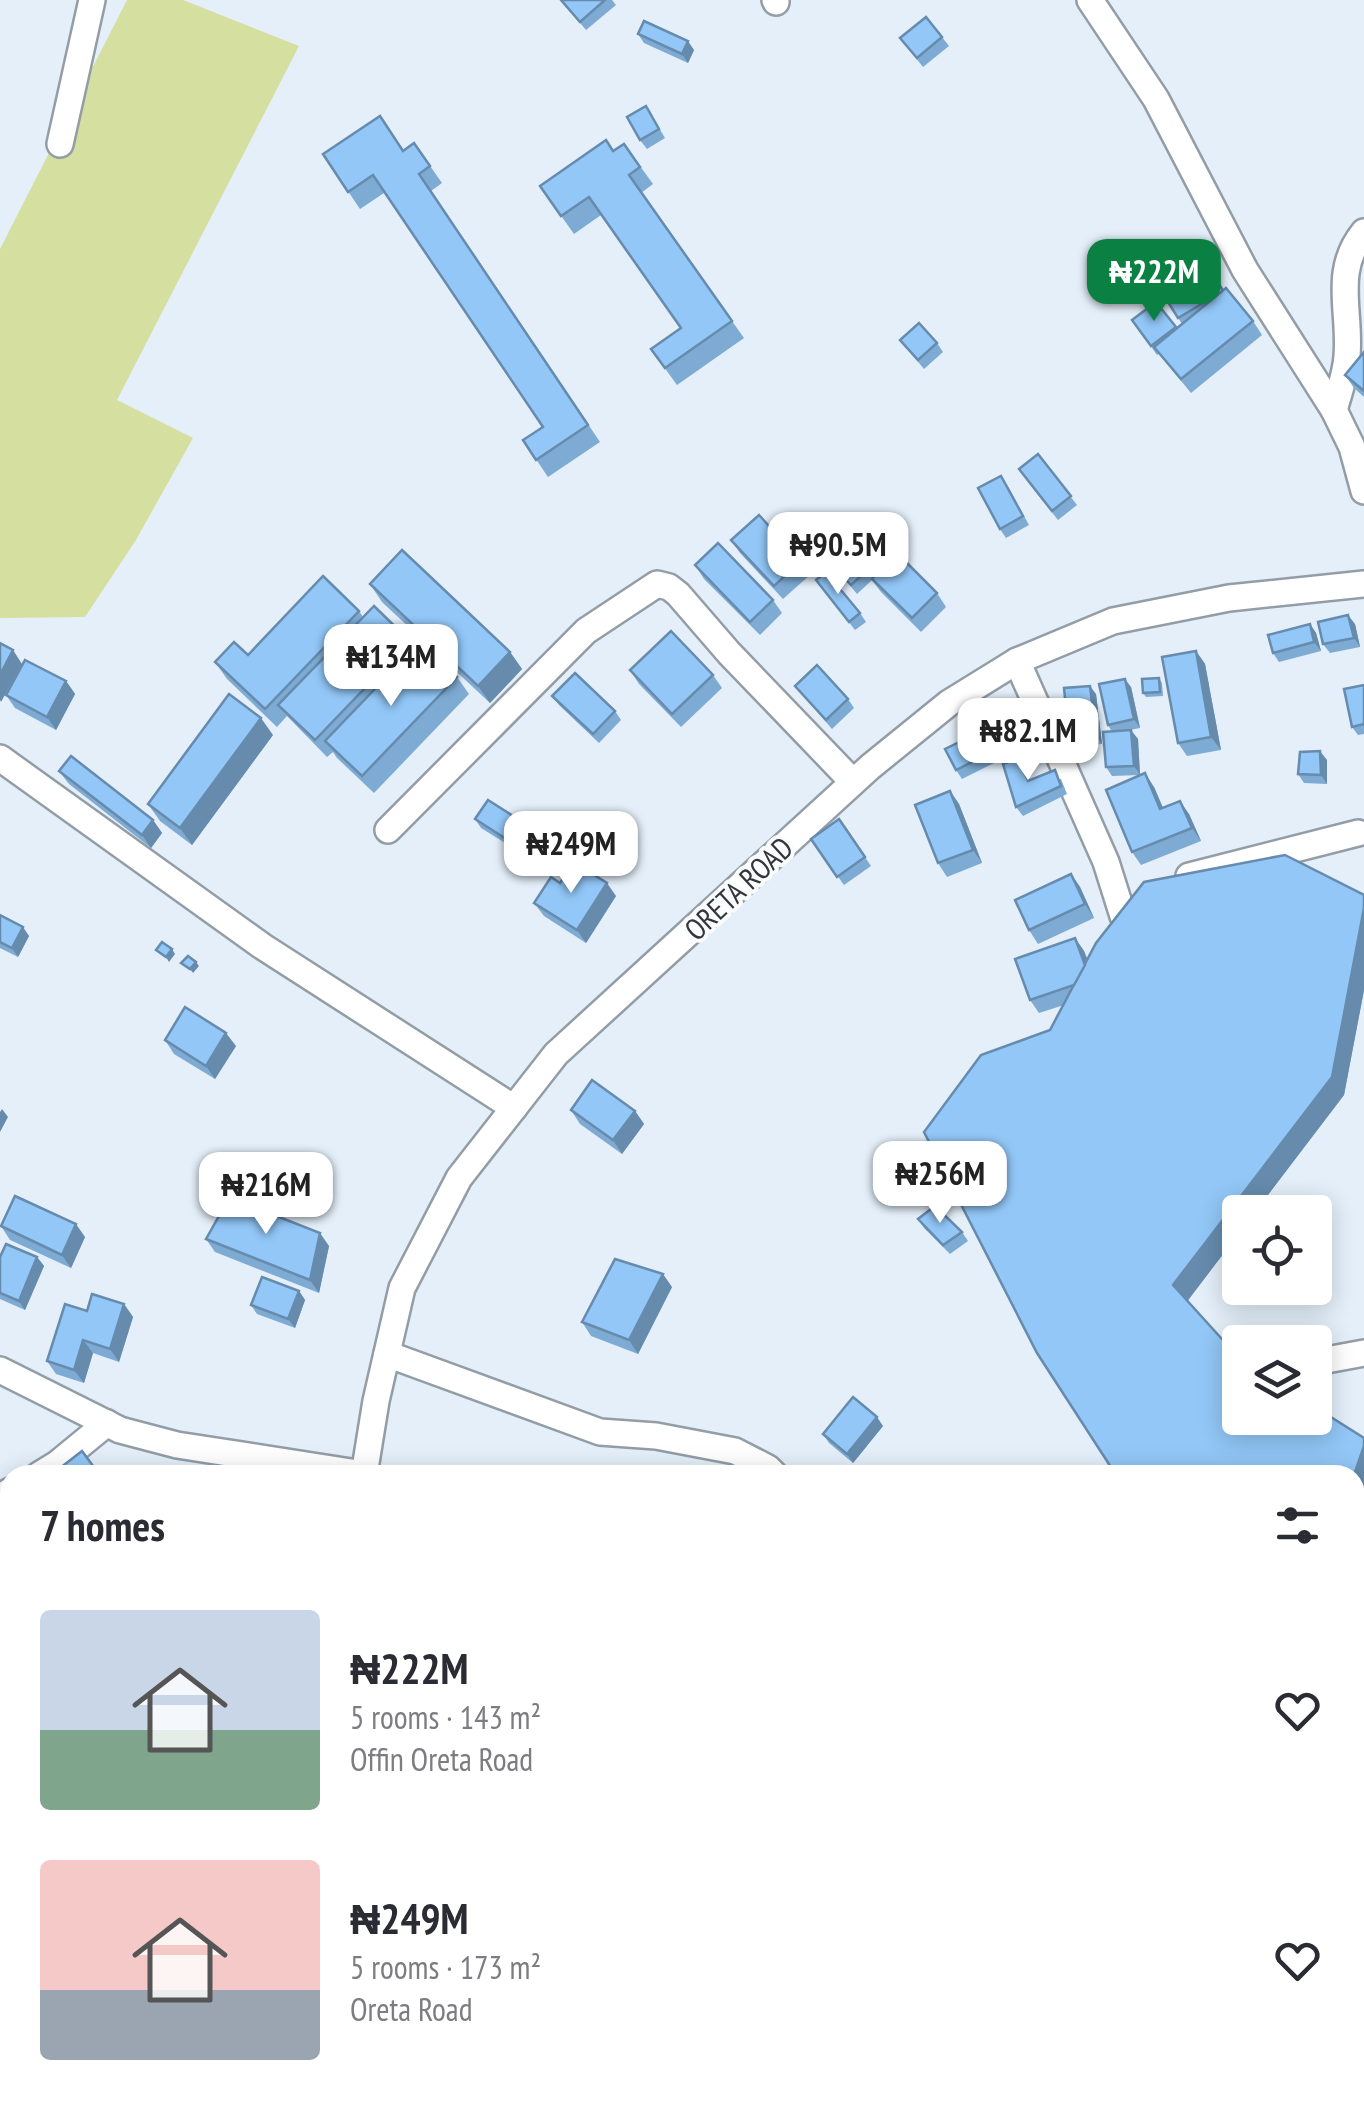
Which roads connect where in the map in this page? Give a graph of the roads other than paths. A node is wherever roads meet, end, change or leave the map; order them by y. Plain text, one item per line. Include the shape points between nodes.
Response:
1 (92, 0) edge
2 (1090, 0) edge
3 (60, 144) dead end
4 (1364, 232) edge
5 (1334, 410) junction
6 (1364, 491) edge
7 (1364, 584) edge
8 (1016, 662) junction
9 (0, 758) edge
10 (854, 782) junction
11 (388, 830) dead end
12 (1358, 832) dead end
13 (1171, 882) edge
14 (1146, 966) edge
15 (514, 1108) junction
16 (387, 1354) junction
17 (1364, 1354) edge
18 (1332, 1359) edge
19 (0, 1370) edge
20 (107, 1423) junction
21 (55, 1465) edge
22 (304, 1465) edge
23 (366, 1465) edge
24 (762, 1465) edge

1 - 3 street
2 - 5 street via 1156,99 1245,270
4 - 5 street via 1346,273 1348,356
5 - 6 street
7 - 8 street, ORETA ROAD via 1230,598 1113,621
8 - 10 street, ORETA ROAD via 949,703
8 - 14 street via 1126,896 1123,916
9 - 15 street via 262,946
10 - 11 street via 678,594 657,584 586,631
10 - 15 street, ORETA ROAD via 556,1054
12 - 13 street
15 - 16 street, ORETA ROAD via 459,1178 402,1288
16 - 23 street, ORETA ROAD
16 - 24 street via 600,1432 735,1451
17 - 18 street
19 - 20 street
20 - 21 street
20 - 22 street via 177,1444

